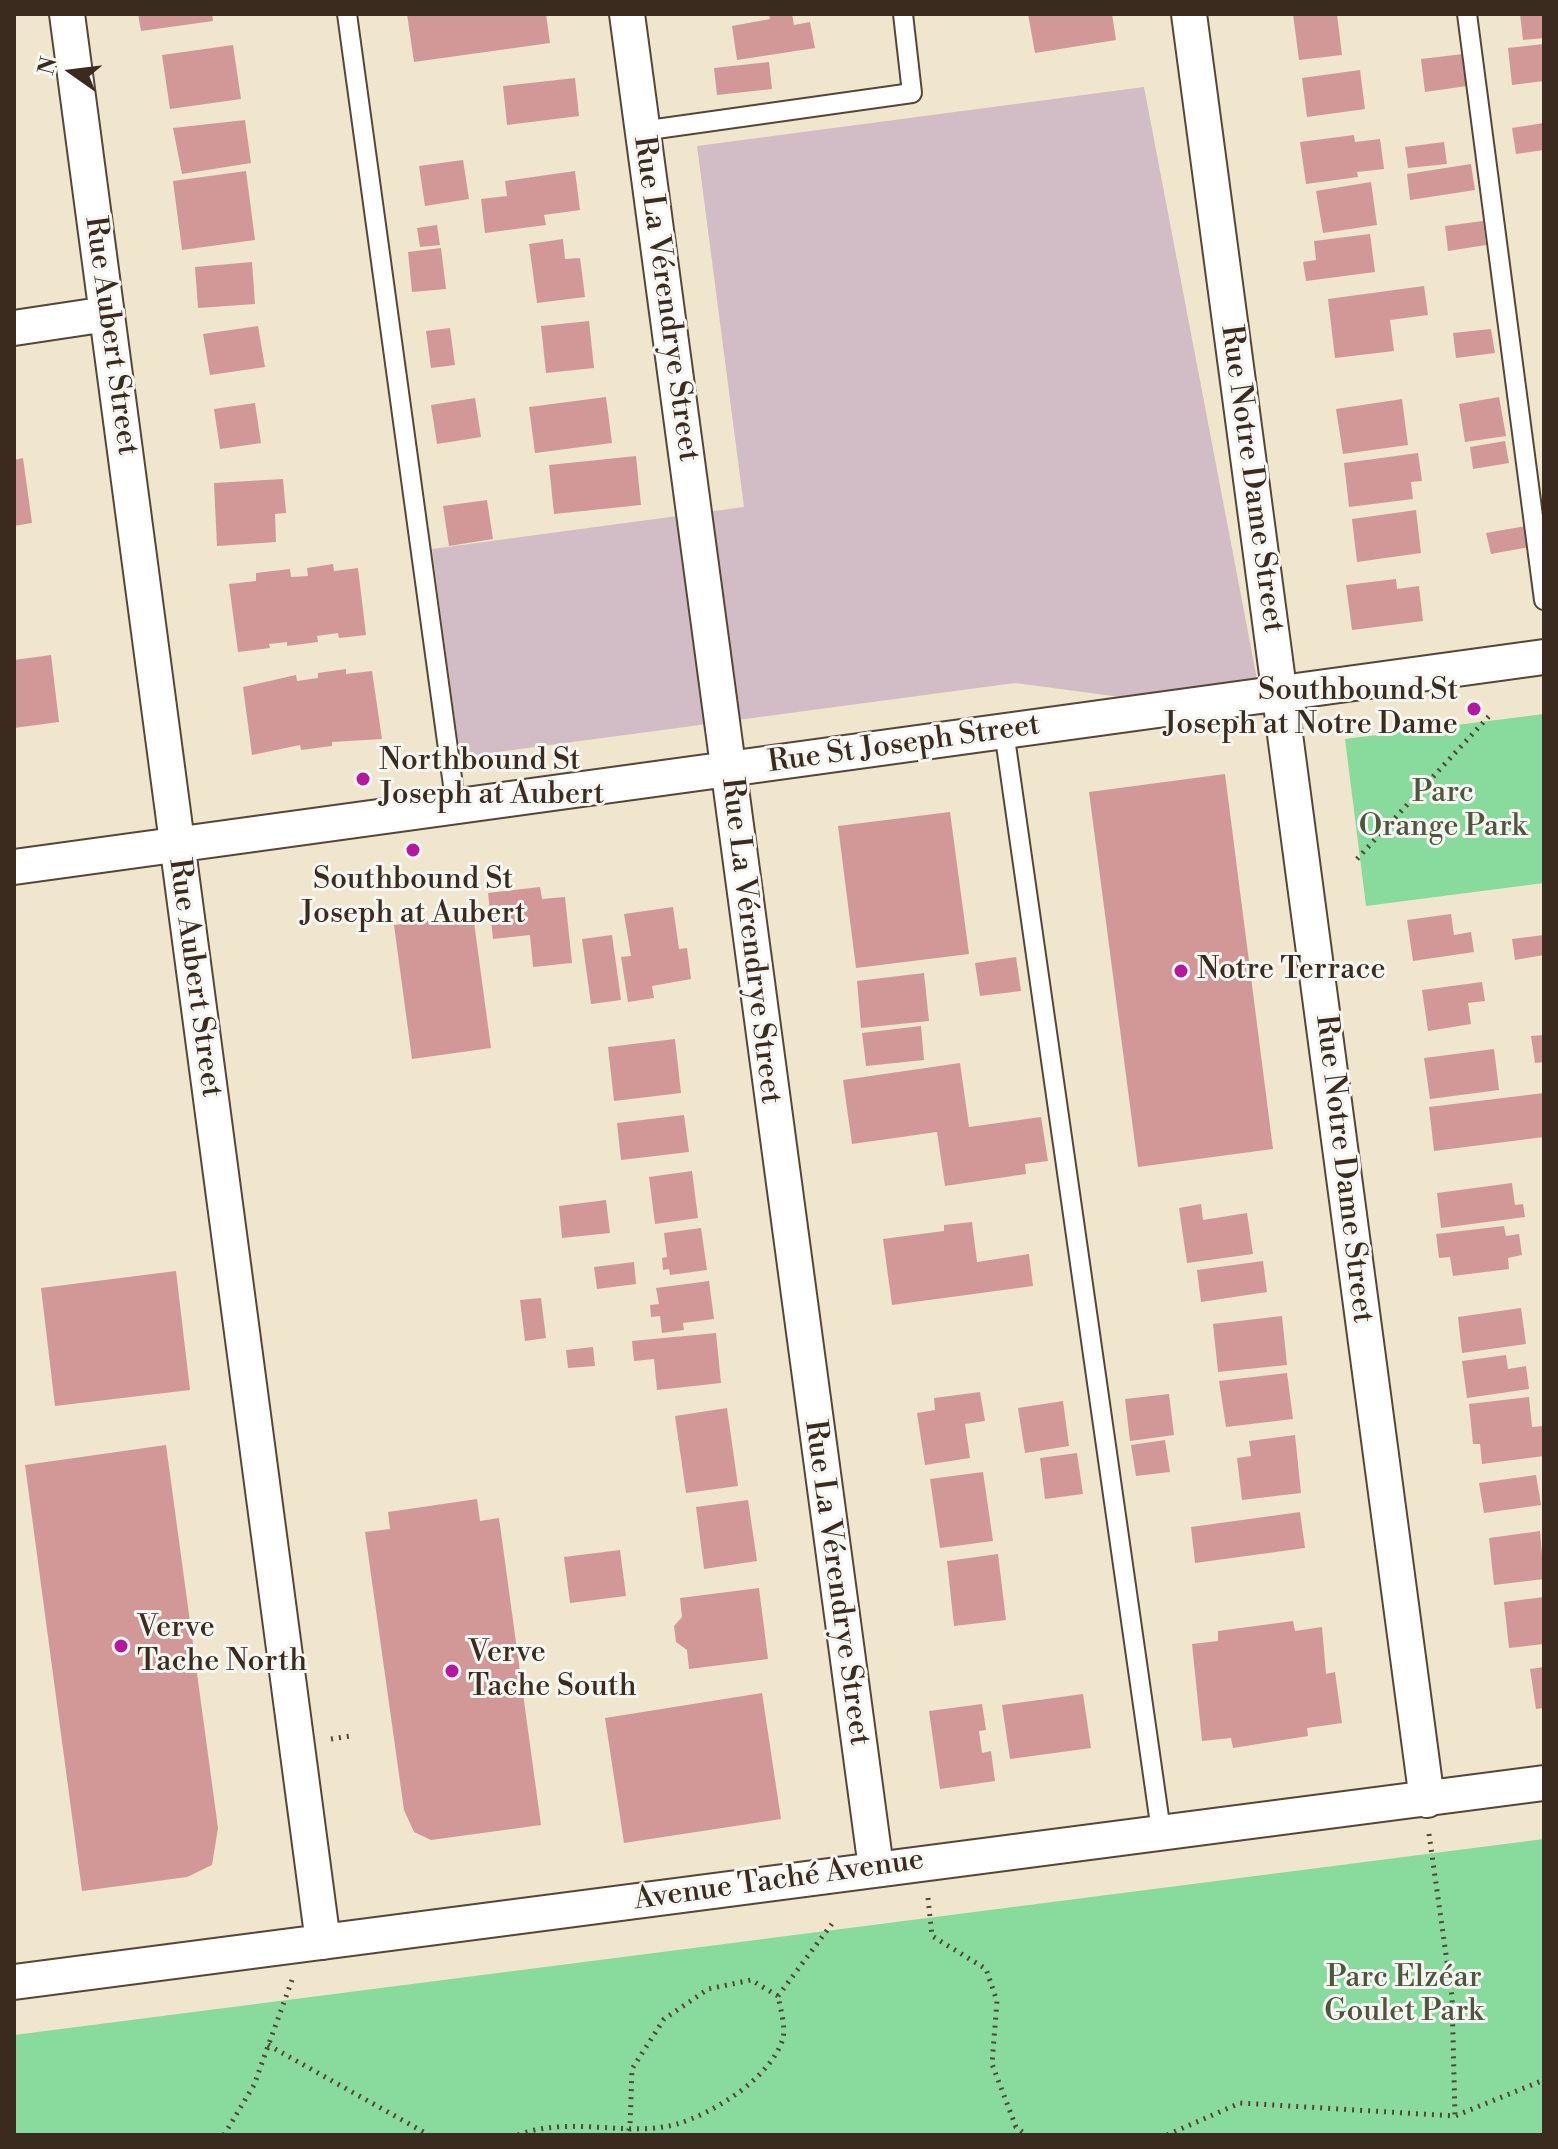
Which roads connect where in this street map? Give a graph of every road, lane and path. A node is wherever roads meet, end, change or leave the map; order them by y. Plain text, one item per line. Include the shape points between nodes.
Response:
1 (67, 14) edge
2 (347, 14) edge
3 (627, 14) edge
4 (903, 14) edge
5 (1189, 14) edge
6 (1467, 14) edge
7 (642, 131) junction
8 (107, 314) junction
9 (14, 328) edge
10 (1544, 600) edge
11 (1544, 657) edge
12 (1280, 694) junction
13 (1491, 714) dead end
14 (1004, 731) junction
15 (728, 769) junction
16 (456, 807) junction
17 (176, 845) junction
18 (1357, 859) dead end
19 (18, 863) edge
20 (1544, 1783) edge
21 (1427, 1800) junction
22 (1161, 1831) junction
23 (925, 1861) junction
24 (876, 1868) junction
25 (834, 1921) dead end
26 (323, 1942) junction
27 (14, 1982) edge
28 (778, 1996) junction
29 (268, 2045) junction
30 (1544, 2080) edge
31 (1455, 2116) junction
32 (630, 2127) junction
33 (224, 2135) edge
34 (429, 2135) edge
35 (518, 2135) edge
36 (627, 2135) edge
37 (1026, 2135) edge
38 (1167, 2135) edge

1 - 8 street, Rue Aubert Street
2 - 16 lane
3 - 7 street, Rue La Vérendrye Street
4 - 7 lane via 912,93
5 - 12 street, Rue Notre Dame Street
6 - 10 lane
7 - 15 street, Rue La Vérendrye Street
8 - 9 street
8 - 17 street, Rue Aubert Street
11 - 12 street, Rue St Joseph Street
12 - 14 street, Rue St Joseph Street
12 - 21 street, Rue Notre Dame Street
13 - 18 path
14 - 15 street, Rue St Joseph Street
14 - 22 lane
15 - 16 street, Rue St Joseph Street
15 - 24 street, Rue La Vérendrye Street
16 - 17 street, Rue St Joseph Street
17 - 19 street, Rue St Joseph Street
17 - 26 street, Rue Aubert Street
20 - 21 street, Avenue Taché Avenue
21 - 22 street, Avenue Taché Avenue
21 - 31 path via 1431,1869 1452,1997
22 - 23 street, Avenue Taché Avenue
23 - 24 street, Avenue Taché Avenue
23 - 37 path via 932,1936 986,1969 997,2001 992,2064 1016,2127
24 - 26 street, Avenue Taché Avenue
25 - 28 path
26 - 27 street, Avenue Taché Avenue
26 - 29 path via 292,1981
28 - 32 path via 784,2036 767,2068 736,2095 676,2124
28 - 32 path via 751,1980 736,1983 708,1989 664,2019 632,2069
29 - 33 path via 254,2085
29 - 34 path
30 - 31 path
31 - 38 path via 1240,2103
32 - 35 path via 578,2125
32 - 36 path

